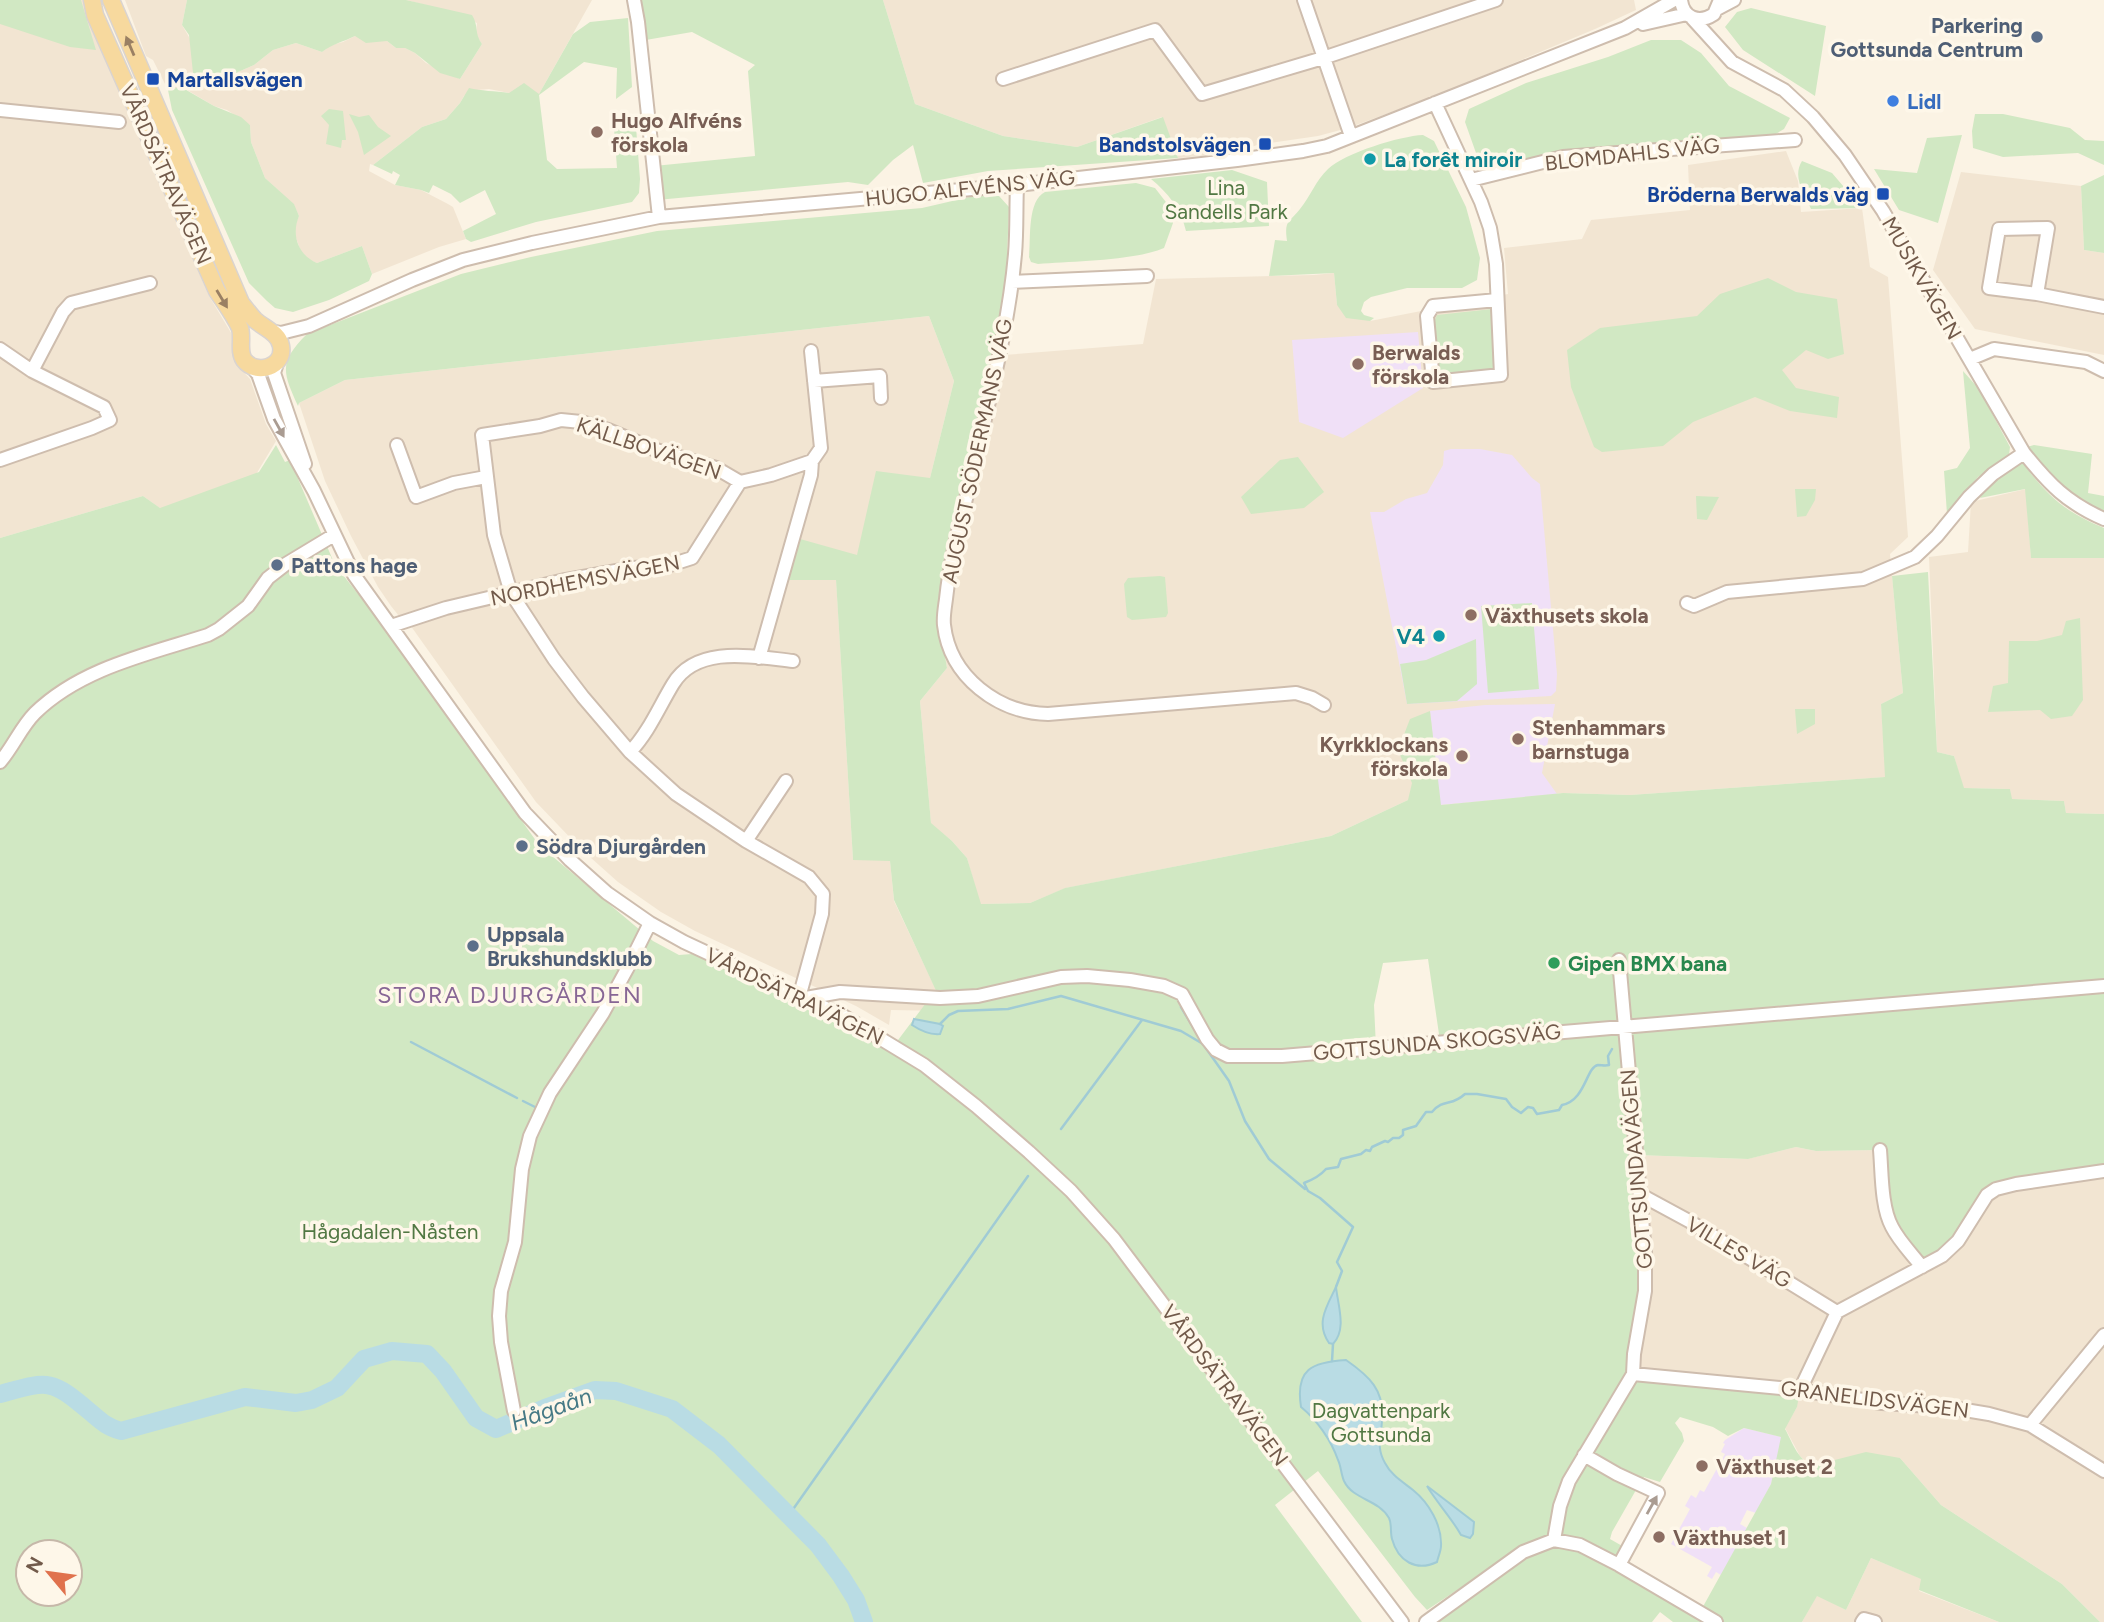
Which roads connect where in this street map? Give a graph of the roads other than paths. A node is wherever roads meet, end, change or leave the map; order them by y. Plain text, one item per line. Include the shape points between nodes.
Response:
1 (92, 0) edge
2 (111, 0) edge
3 (634, 0) edge
4 (1304, 0) edge
5 (1496, 0) edge
6 (1674, 0) edge
7 (1681, 0) edge
8 (1734, 0) edge
9 (1717, 8) edge
10 (1689, 16) junction
11 (1625, 28) junction
12 (1722, 51) junction
13 (1323, 58) junction
14 (1003, 79) dead end
15 (1435, 103) junction
16 (0, 110) edge
17 (119, 122) dead end
18 (1350, 136) junction
19 (1795, 140) dead end
20 (1471, 180) junction
21 (1017, 185) junction
22 (659, 217) junction
23 (1147, 276) dead end
24 (1012, 282) junction
25 (150, 283) dead end
26 (2037, 295) junction
27 (1497, 300) junction
28 (2104, 307) edge
29 (309, 326) junction
30 (267, 329) junction
31 (241, 346) junction
32 (0, 349) edge
33 (811, 351) dead end
34 (279, 356) junction
35 (1970, 359) junction
36 (251, 366) junction
37 (32, 371) junction
38 (2104, 371) edge
39 (814, 381) junction
40 (881, 398) dead end
41 (397, 444) dead end
42 (2024, 453) junction
43 (0, 460) edge
44 (813, 461) junction
45 (486, 477) junction
46 (740, 482) junction
47 (314, 491) junction
48 (2104, 519) edge
49 (334, 535) junction
50 (511, 593) junction
51 (1688, 603) dead end
52 (391, 626) junction
53 (759, 658) junction
54 (793, 661) dead end
55 (1324, 705) dead end
56 (630, 752) junction
57 (0, 762) edge
58 (786, 781) dead end
59 (746, 841) junction
60 (650, 923) junction
61 (1619, 960) dead end
62 (2104, 986) edge
63 (803, 996) junction
64 (1625, 1027) junction
65 (1880, 1150) dead end
66 (2104, 1171) edge
67 (1641, 1195) junction
68 (1922, 1267) junction
69 (1837, 1312) junction
70 (2104, 1335) edge
71 (1633, 1374) junction
72 (1800, 1390) junction
73 (514, 1411) dead end
74 (2030, 1425) junction
75 (1584, 1455) junction
76 (2104, 1471) edge
77 (1554, 1540) junction
78 (1619, 1565) junction
79 (1402, 1622) edge
80 (1426, 1622) edge
81 (1716, 1622) edge
82 (1862, 1622) edge
83 (1875, 1622) edge

1 -> 31 main road, VÅRDSÄTRAVÄGEN via 217,291 241,331
30 -> 2 main road, VÅRDSÄTRAVÄGEN via 242,303
3 - 22 street
4 - 13 street
5 - 13 street
6 - 11 street, HUGO ALFVÉNS VÄG
7 - 10 street
8 - 9 street, HUGO ALFVÉNS VÄG
9 - 10 street, HUGO ALFVÉNS VÄG via 1704,19
9 - 12 street via 1714,24
10 - 11 street, HUGO ALFVÉNS VÄG
10 - 12 street, MUSIKVÄGEN
11 - 15 street, HUGO ALFVÉNS VÄG
12 - 35 street, MUSIKVÄGEN via 1732,62 1784,90 1845,155
13 - 14 street via 1202,93 1155,30
13 - 18 street
15 - 18 street, HUGO ALFVÉNS VÄG
15 - 20 street
16 - 17 street
18 - 21 street, HUGO ALFVÉNS VÄG via 1303,151
19 - 20 street, BLOMDAHLS VÄG via 1563,157
20 - 27 street via 1490,228
21 - 22 street, HUGO ALFVÉNS VÄG
21 - 24 street, AUGUST SÖDERMANS VÄG
22 - 29 street, HUGO ALFVÉNS VÄG via 463,260
23 - 24 street
24 - 55 street, AUGUST SÖDERMANS VÄG via 949,573 944,624 965,675 999,702 1031,714 1296,693
25 - 37 street via 71,303
26 - 26 street via 1989,288 1999,229 2048,228
26 - 28 street
27 - 27 street via 1501,375 1433,382 1427,316 1433,306
29 - 30 street, HUGO ALFVÉNS VÄG via 281,333
29 - 34 street, HUGO ALFVÉNS VÄG
30 - 31 main road via 254,330
30 - 34 main road via 278,337
31 - 36 main road via 244,360
32 - 37 street
33 - 39 street
34 - 36 main road via 265,369
34 - 47 street, VÅRDSÄTRAVÄGEN via 274,373
35 - 38 street via 1994,349 2086,362
35 - 42 street, MUSIKVÄGEN
36 -> 47 street, VÅRDSÄTRAVÄGEN
37 - 43 street via 104,408 110,420
39 - 40 street via 880,376
39 - 44 street via 821,448
41 - 45 street via 416,496
42 - 48 street, MUSIKVÄGEN via 2059,494
42 - 51 street via 1993,474 1914,557 1863,579 1727,592 1694,606
44 - 46 street, KÄLLBOVÄGEN
44 - 53 street
45 - 46 street, KÄLLBOVÄGEN via 482,435 561,420 608,430 716,468
45 - 50 street, KÄLLBOVÄGEN
46 - 50 street, NORDHEMSVÄGEN via 692,558
47 - 49 street, VÅRDSÄTRAVÄGEN
49 - 52 street, VÅRDSÄTRAVÄGEN via 354,575
49 - 57 street via 268,578 248,606 219,629 110,666 48,701
50 - 52 street, NORDHEMSVÄGEN
50 - 56 street, KÄLLBOVÄGEN via 554,659
52 - 60 street, VÅRDSÄTRAVÄGEN via 525,813 607,893
53 - 54 street
53 - 56 street via 724,656 698,661 675,680
56 - 59 street, KÄLLBOVÄGEN via 676,794
58 - 59 street
59 - 63 street, KÄLLBOVÄGEN via 809,877 823,894
60 - 63 street, VÅRDSÄTRAVÄGEN
60 - 73 street via 530,1136 499,1316
61 - 64 street, GOTTSUNDAVÄGEN
62 - 64 street, GOTTSUNDA SKOGSVÄG
63 - 64 street, GOTTSUNDA SKOGSVÄG via 840,992 940,998 978,996 1061,977 1130,980 1182,994 1207,1039 1228,1056 1282,1056
63 - 79 street, VÅRDSÄTRAVÄGEN via 924,1065 1071,1191 1114,1239
64 - 67 street, GOTTSUNDAVÄGEN
65 - 68 street via 1888,1221
66 - 68 street via 1996,1189 1980,1204 1958,1241
67 - 69 street, VILLES VÄG
67 - 71 street, GOTTSUNDAVÄGEN via 1645,1291
68 - 69 street
69 - 72 street
70 - 74 street
71 - 72 street, GRANELIDSVÄGEN
71 - 75 street, GOTTSUNDAVÄGEN
72 - 74 street, GRANELIDSVÄGEN via 1882,1403 1958,1408
74 - 76 street, GRANELIDSVÄGEN
75 - 77 street, GOTTSUNDAVÄGEN via 1569,1480
78 -> 75 street via 1658,1493
77 - 78 street via 1580,1545
77 - 80 street via 1523,1552
78 - 81 street
82 - 83 street

